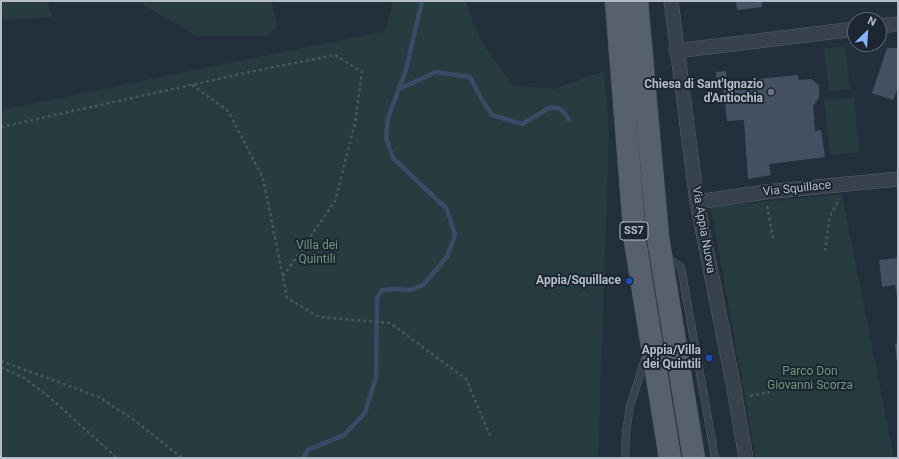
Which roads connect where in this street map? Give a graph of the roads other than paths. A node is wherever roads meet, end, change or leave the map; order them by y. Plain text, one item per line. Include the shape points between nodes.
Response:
1 (616, 1) edge
2 (637, 1) edge
3 (671, 1) edge
4 (898, 24) edge
5 (887, 25) edge
6 (847, 30) edge
7 (676, 51) junction
8 (898, 179) edge
9 (697, 202) junction
10 (660, 253) junction
11 (650, 345) junction
12 (625, 458) edge
13 (670, 458) edge
14 (694, 458) edge
15 (715, 458) edge
16 (746, 458) edge

1 - 11 main road, SS7 via 630,189
2 - 10 main road, SS7
3 - 7 street, Via Appia Nuova
4 - 5 street
6 - 7 street
7 - 9 street, Via Appia Nuova
8 - 9 street, Via Squillace via 765,192
9 - 16 street, Via Appia Nuova
10 - 14 main road, SS7
10 - 15 lane via 681,267
11 - 12 lane via 630,406
11 - 13 main road, SS7

